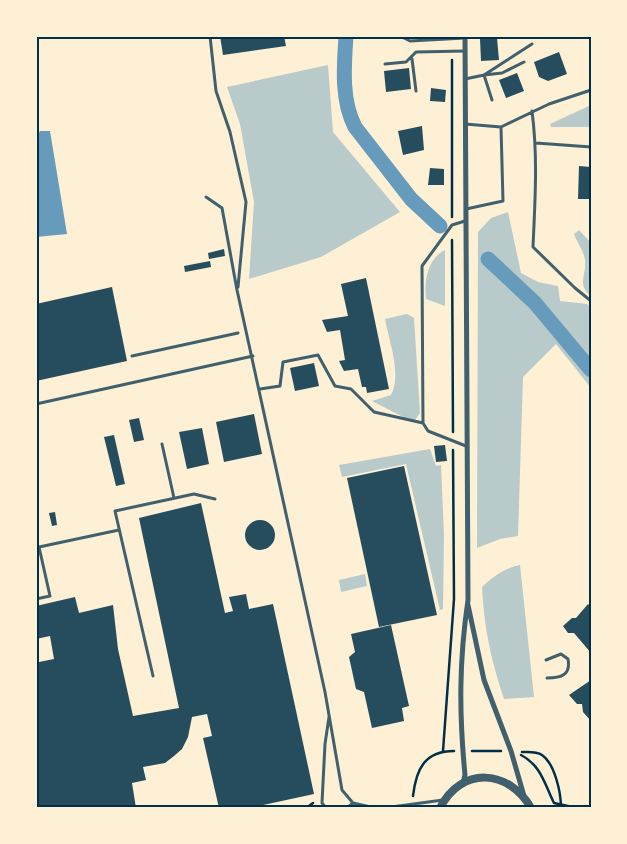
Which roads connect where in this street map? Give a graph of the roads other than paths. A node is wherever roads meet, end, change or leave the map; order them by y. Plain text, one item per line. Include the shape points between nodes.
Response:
1 (210, 36) edge
2 (400, 36) edge
3 (465, 37) edge
4 (532, 44) dead end
5 (465, 51) junction
6 (411, 58) junction
7 (524, 62) dead end
8 (385, 64) dead end
9 (484, 75) junction
10 (465, 79) junction
11 (591, 90) edge
12 (416, 91) dead end
13 (492, 100) dead end
14 (532, 112) junction
15 (465, 124) junction
16 (501, 128) junction
17 (536, 143) junction
18 (591, 147) edge
19 (206, 197) dead end
20 (464, 209) junction
21 (465, 221) junction
22 (238, 290) junction
23 (591, 301) edge
24 (238, 333) dead end
25 (132, 356) dead end
26 (253, 356) junction
27 (260, 389) junction
28 (36, 404) edge
29 (423, 423) junction
30 (162, 444) dead end
31 (466, 446) junction
32 (174, 498) junction
33 (214, 500) dead end
34 (119, 530) junction
35 (36, 599) edge
36 (468, 600) junction
37 (546, 660) dead end
38 (152, 676) dead end
39 (547, 678) dead end
40 (330, 714) junction
41 (463, 782) junction
42 (524, 796) junction
43 (444, 800) junction
44 (353, 803) junction
45 (404, 807) edge
46 (326, 808) edge
47 (346, 808) edge
48 (375, 808) edge
49 (384, 808) edge
50 (440, 808) edge
51 (531, 808) edge

1 - 22 lane via 216,91 230,132 246,202
2 - 3 lane via 410,41
3 - 5 street
4 - 9 lane
5 - 6 lane via 416,52
5 - 10 street
6 - 8 lane via 406,62
6 - 12 lane
7 - 9 lane via 502,73
9 - 10 lane
9 - 13 lane
10 - 15 street
11 - 14 lane
14 - 16 lane
14 - 17 lane
15 - 16 lane
15 - 20 street
16 - 20 lane via 503,202
17 - 18 lane
17 - 23 lane via 533,247
19 - 22 lane via 222,208
20 - 21 street
21 - 29 lane via 452,225 422,266
21 - 31 street
22 - 26 lane
24 - 25 lane
26 - 27 lane
26 - 28 lane
27 - 29 lane via 280,386 283,362 318,355 335,386 351,389 374,412
27 - 40 lane
29 - 31 lane via 428,431
30 - 32 lane
31 - 36 street
32 - 33 lane via 194,494
32 - 34 lane via 115,511
34 - 35 lane via 39,547 50,596
34 - 38 lane
36 - 41 street via 461,648 459,721
36 - 42 street via 484,680
37 - 39 lane via 561,654 568,659 569,666 560,678
40 - 44 lane via 342,790
40 - 46 lane via 322,803
41 - 42 street via 476,778 496,779 514,786
41 - 43 street
42 - 51 street
43 - 45 lane
43 - 50 street
44 - 47 lane
44 - 48 lane
45 - 49 lane

